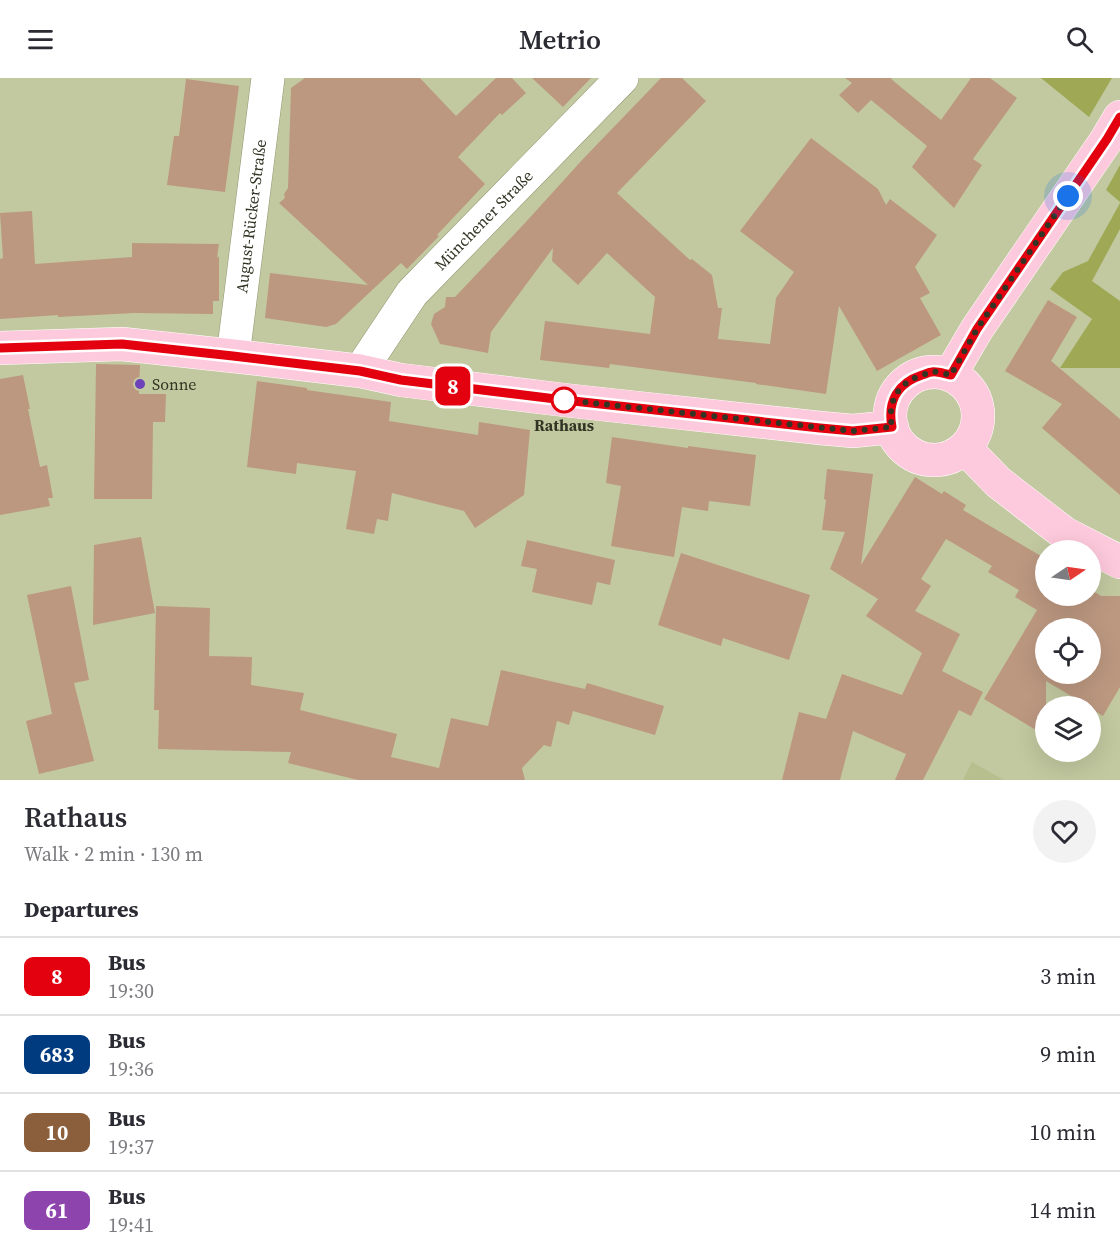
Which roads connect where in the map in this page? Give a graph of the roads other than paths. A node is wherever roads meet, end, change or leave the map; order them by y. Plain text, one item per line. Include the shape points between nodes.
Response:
1 (268, 78) edge
2 (622, 78) edge
3 (1120, 117) edge
4 (0, 348) edge
5 (233, 356) junction
6 (360, 371) junction
7 (951, 375) junction
8 (892, 427) junction
9 (964, 448) junction
10 (1120, 562) edge

1 - 5 street, August-Rücker-Straße
2 - 6 street, Münchener Straße via 412,293
3 - 7 main road via 977,329
4 - 5 main road via 122,344
5 - 6 main road
6 - 8 main road via 544,398 820,428 853,431
7 - 8 main road via 933,372 910,379 892,401
7 - 9 main road via 973,396 977,410 978,424
8 - 9 main road via 904,448 924,459 942,460
9 - 10 main road via 998,482 1065,533

